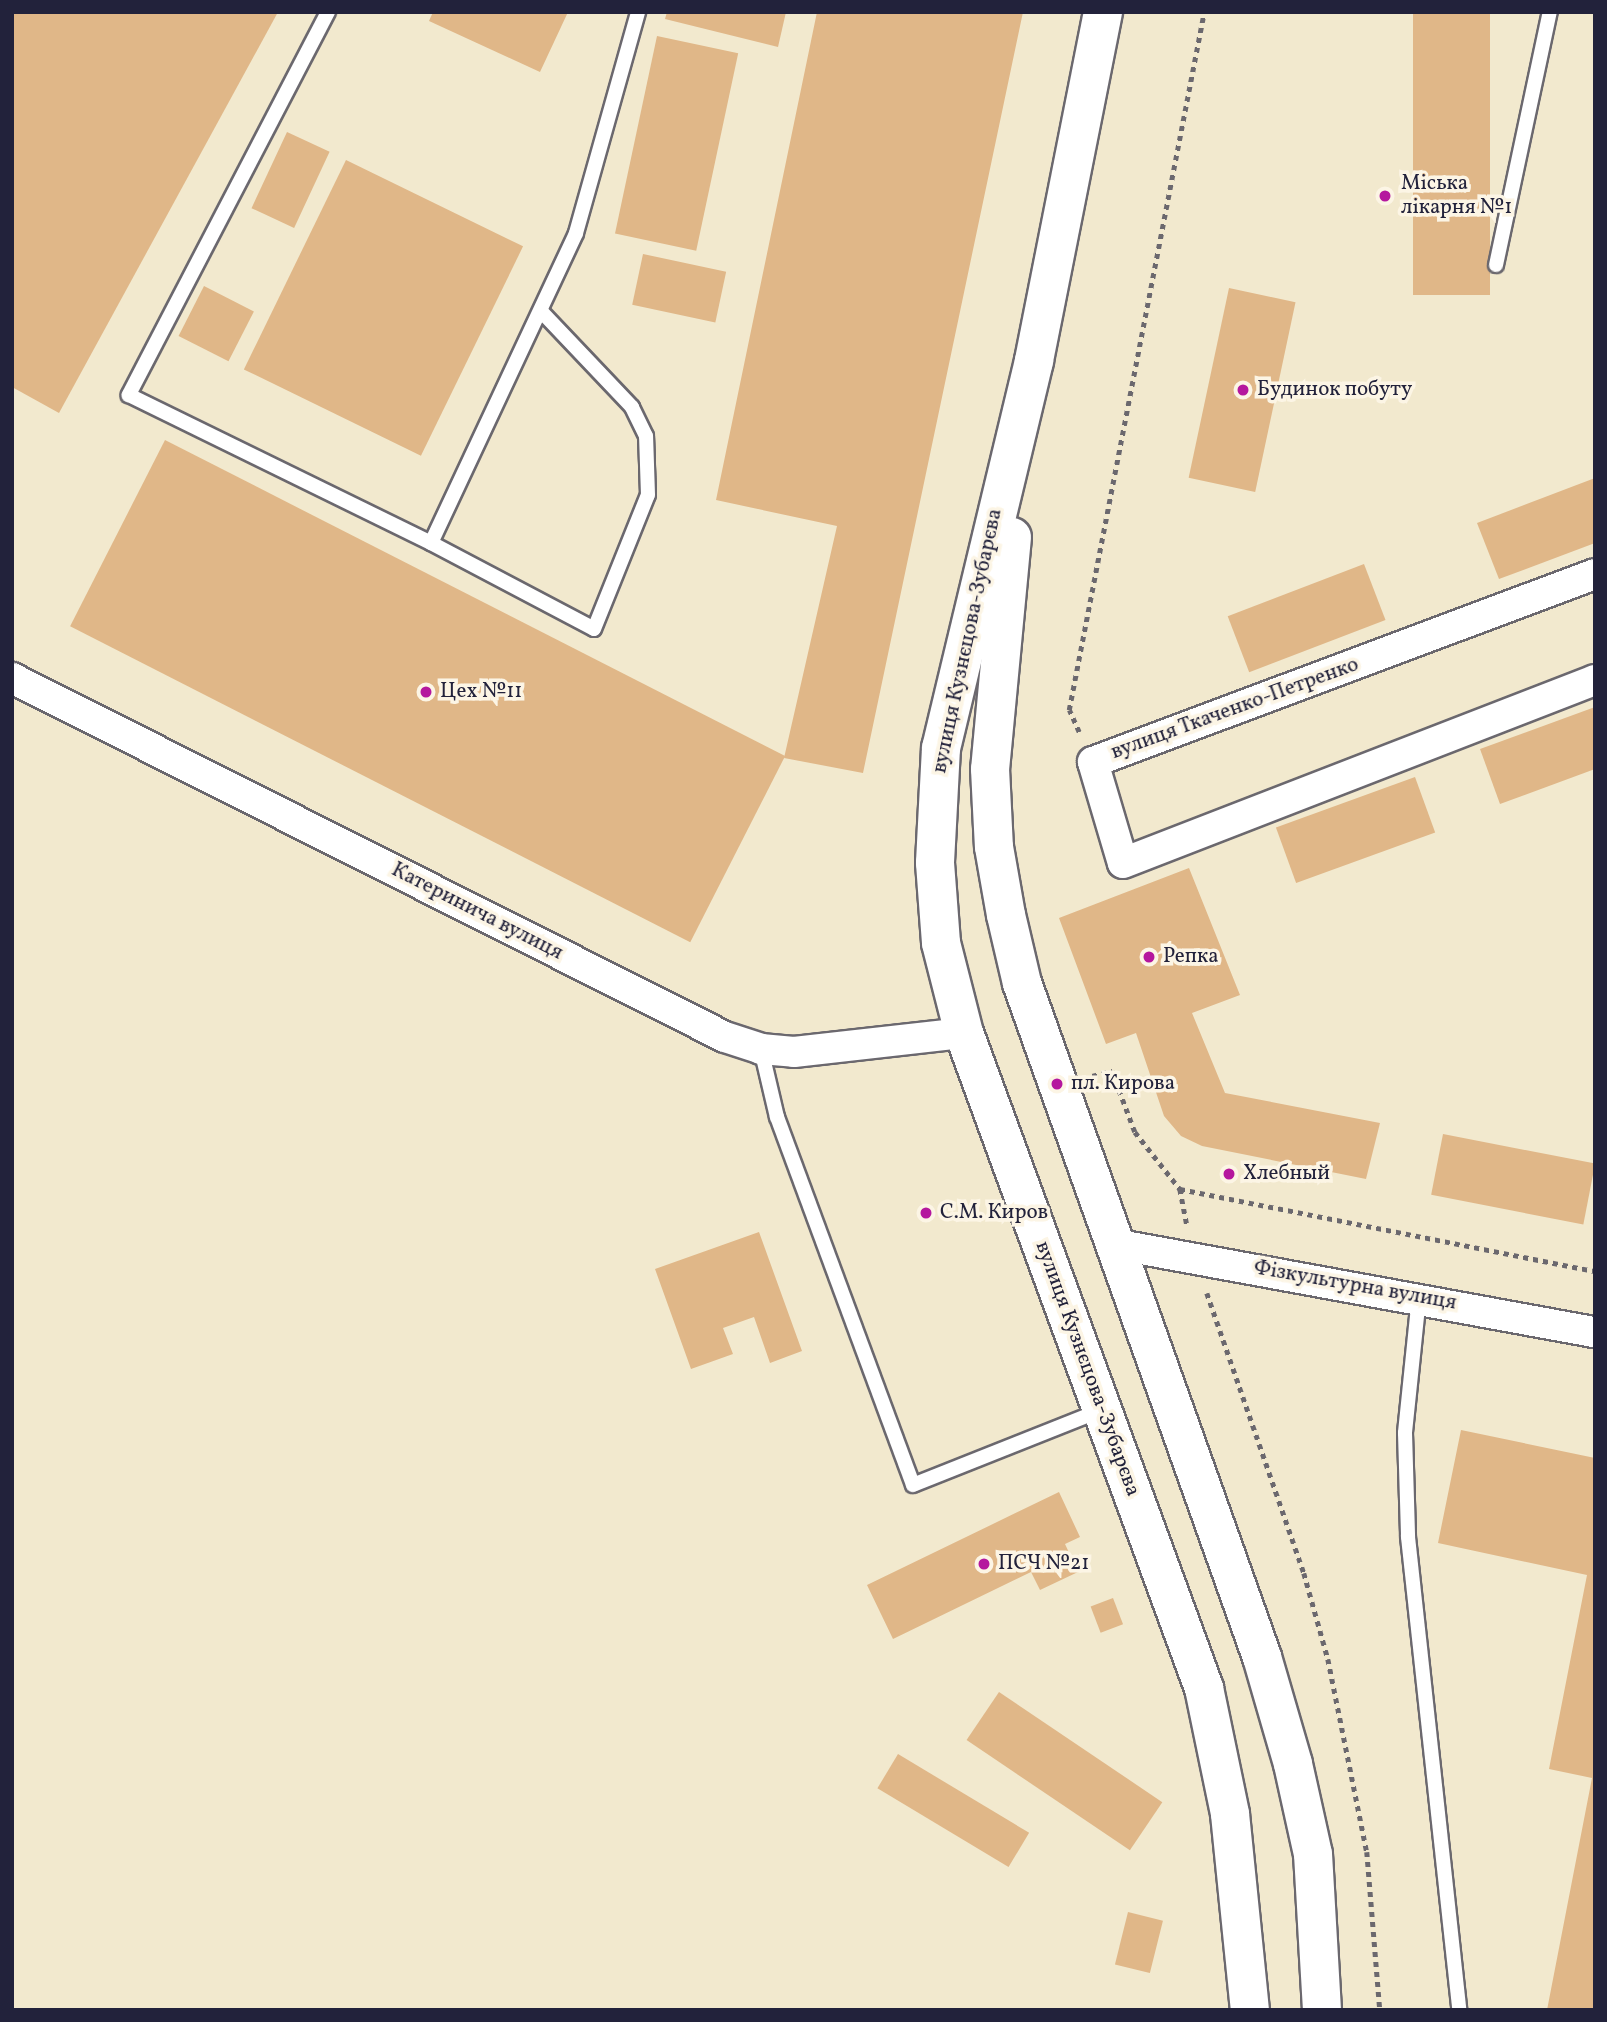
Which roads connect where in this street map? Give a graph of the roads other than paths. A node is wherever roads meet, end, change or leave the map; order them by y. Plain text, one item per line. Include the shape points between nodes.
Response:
1 (328, 12) edge
2 (638, 12) edge
3 (1104, 12) edge
4 (1550, 12) edge
5 (1496, 265) dead end
6 (542, 312) junction
7 (1034, 361) junction
8 (431, 543) junction
9 (1595, 574) edge
10 (12, 678) edge
11 (1595, 680) edge
12 (964, 1033) junction
13 (761, 1049) junction
14 (1114, 1244) junction
15 (1420, 1297) junction
16 (1595, 1332) edge
17 (1102, 1409) junction
18 (1250, 2010) edge
19 (1322, 2010) edge
20 (1459, 2010) edge

1 - 8 lane via 129,394
2 - 6 lane via 576,233
3 - 7 main road, вулиця Кузнєцова-Зубарєва
4 - 5 lane
6 - 8 lane
6 - 8 lane via 632,407 646,436 648,495 594,629
7 - 12 main road, вулиця Кузнєцова-Зубарєва via 941,748 935,803 941,943
7 - 14 main road, вулиця Кузнєцова-Зубарєва via 996,679 990,769 995,848 1022,983
9 - 11 street, вулиця Ткаченко-Петренко via 1093,762 1123,863
10 - 13 street, Катеринича вулиця via 725,1037
12 - 13 street, Катеринича вулиця via 794,1052
12 - 17 main road, вулиця Кузнєцова-Зубарєва
13 - 17 lane via 776,1117 913,1485
14 - 15 street, Фізкультурна вулиця
14 - 19 main road, вулиця Кузнєцова-Зубарєва via 1262,1657 1293,1764 1313,1854
15 - 16 street, Фізкультурна вулиця
15 - 20 lane via 1405,1433 1408,1537
17 - 18 main road, вулиця Кузнєцова-Зубарєва via 1204,1688 1230,1814

